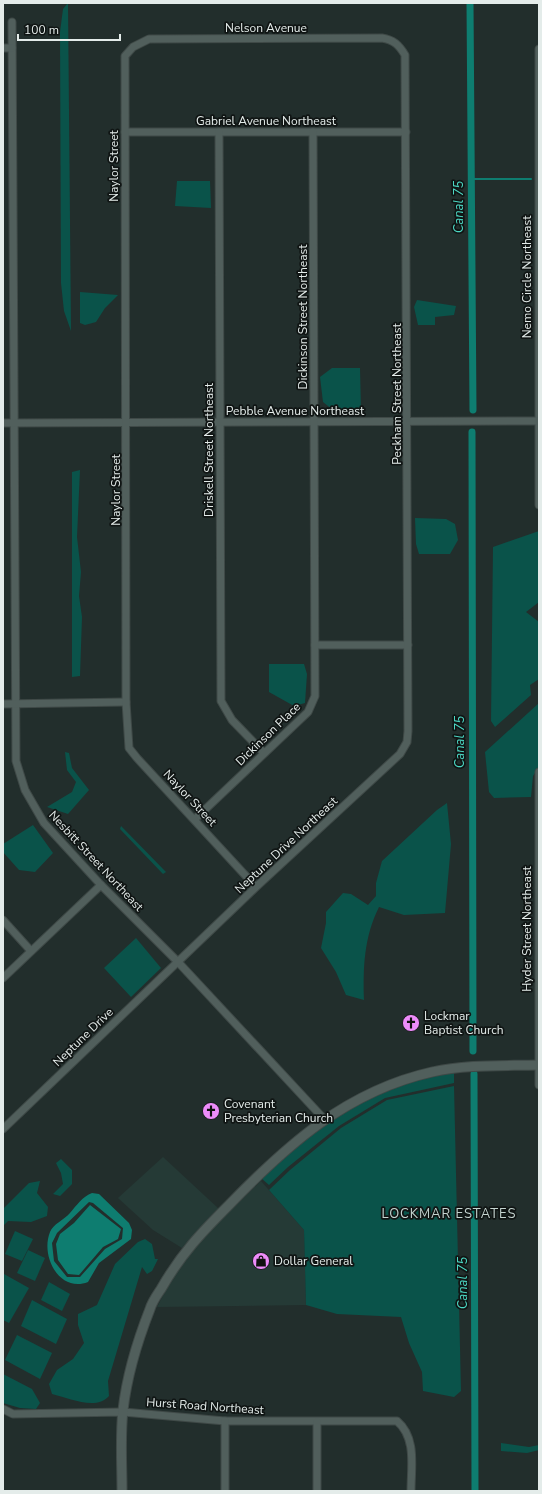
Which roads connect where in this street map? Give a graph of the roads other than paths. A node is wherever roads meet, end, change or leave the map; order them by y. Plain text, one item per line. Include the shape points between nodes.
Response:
1 (12, 22) dead end
2 (400, 46) joint
3 (133, 47) joint
4 (3, 48) edge
5 (12, 48) junction
6 (539, 49) edge
7 (125, 132) junction
8 (219, 132) junction
9 (313, 132) junction
10 (406, 132) junction
11 (539, 235) edge
12 (538, 328) edge
13 (539, 421) edge
14 (127, 422) junction
15 (219, 422) junction
16 (314, 422) junction
17 (408, 422) junction
18 (3, 423) edge
19 (14, 423) junction
20 (539, 505) edge
21 (408, 645) junction
22 (315, 646) junction
23 (126, 702) junction
24 (3, 704) edge
25 (15, 704) junction
26 (406, 742) joint
27 (264, 753) junction
28 (539, 772) edge
29 (195, 819) junction
30 (101, 885) junction
31 (256, 887) junction
32 (3, 920) edge
33 (31, 951) junction
34 (178, 962) junction
35 (539, 963) edge
36 (3, 978) edge
37 (539, 1065) edge
38 (539, 1085) edge
39 (324, 1119) junction
40 (3, 1128) edge
41 (3, 1410) edge
42 (123, 1412) junction
43 (225, 1421) junction
44 (317, 1422) junction
45 (122, 1491) edge
46 (225, 1491) edge
47 (317, 1491) edge
48 (411, 1491) edge

1 - 5 street, Nesbitt Street Northeast
2 - 3 street, Nelson Avenue via 391,40 367,38 149,39
2 - 10 street, Peckham Street Northeast via 405,55
3 - 7 street, Naylor Street via 125,56
4 - 5 street
5 - 19 street, Nesbitt Street Northeast
6 - 11 street, Nemo Circle Northeast
7 - 8 street, Gabriel Avenue Northeast
7 - 14 street, Naylor Street
8 - 9 street, Gabriel Avenue Northeast
8 - 15 street, Driskell Street Northeast
9 - 10 street, Gabriel Avenue Northeast
9 - 16 street, Dickinson Street Northeast
10 - 17 street, Peckham Street Northeast
11 - 12 street, Nemo Circle Northeast
12 - 13 street, Nemo Circle Northeast
13 - 17 street, Pebble Avenue Northeast
13 - 20 street, Nemo Circle Northeast
14 - 15 street, Pebble Avenue Northeast
14 - 19 street, Pebble Avenue Northeast
14 - 23 street, Naylor Street
15 - 16 street, Pebble Avenue Northeast
15 - 27 street, Driskell Street Northeast via 221,701 232,720
16 - 17 street, Pebble Avenue Northeast
16 - 22 street, Dickinson Street Northeast
17 - 21 street, Peckham Street Northeast
18 - 19 street, Pebble Avenue Northeast
19 - 25 street, Nesbitt Street Northeast
21 - 22 street
21 - 26 street, Peckham Street Northeast
22 - 27 street, Dickinson Place via 315,696 308,712
23 - 25 street
23 - 29 street, Naylor Street via 129,748
24 - 25 street
25 - 30 street, Nesbitt Street Northeast via 16,761 25,790 44,824
26 - 31 street, Neptune Drive Northeast via 400,754
27 - 29 street, Dickinson Place
28 - 35 street, Hyder Street Northeast
29 - 31 street, Naylor Street
30 - 33 street
30 - 34 street, Nesbitt Street Northeast
31 - 34 street, Neptune Drive Northeast
32 - 33 street
33 - 36 street
34 - 39 street, Nesbitt Street Northeast
34 - 40 street, Neptune Drive
35 - 37 street, Hyder Street Northeast
37 - 38 street, Hyder Street Northeast
37 - 39 street via 469,1066 431,1072 362,1097
39 - 42 street via 259,1174 191,1243 170,1273 150,1307 128,1378
41 - 42 street, Hurst Road Northeast via 13,1414
42 - 43 street, Hurst Road Northeast
42 - 45 street
43 - 44 street, Hurst Road Northeast
43 - 46 street
44 - 47 street
44 - 48 street, Hurst Road Northeast via 397,1421 405,1428 411,1446

